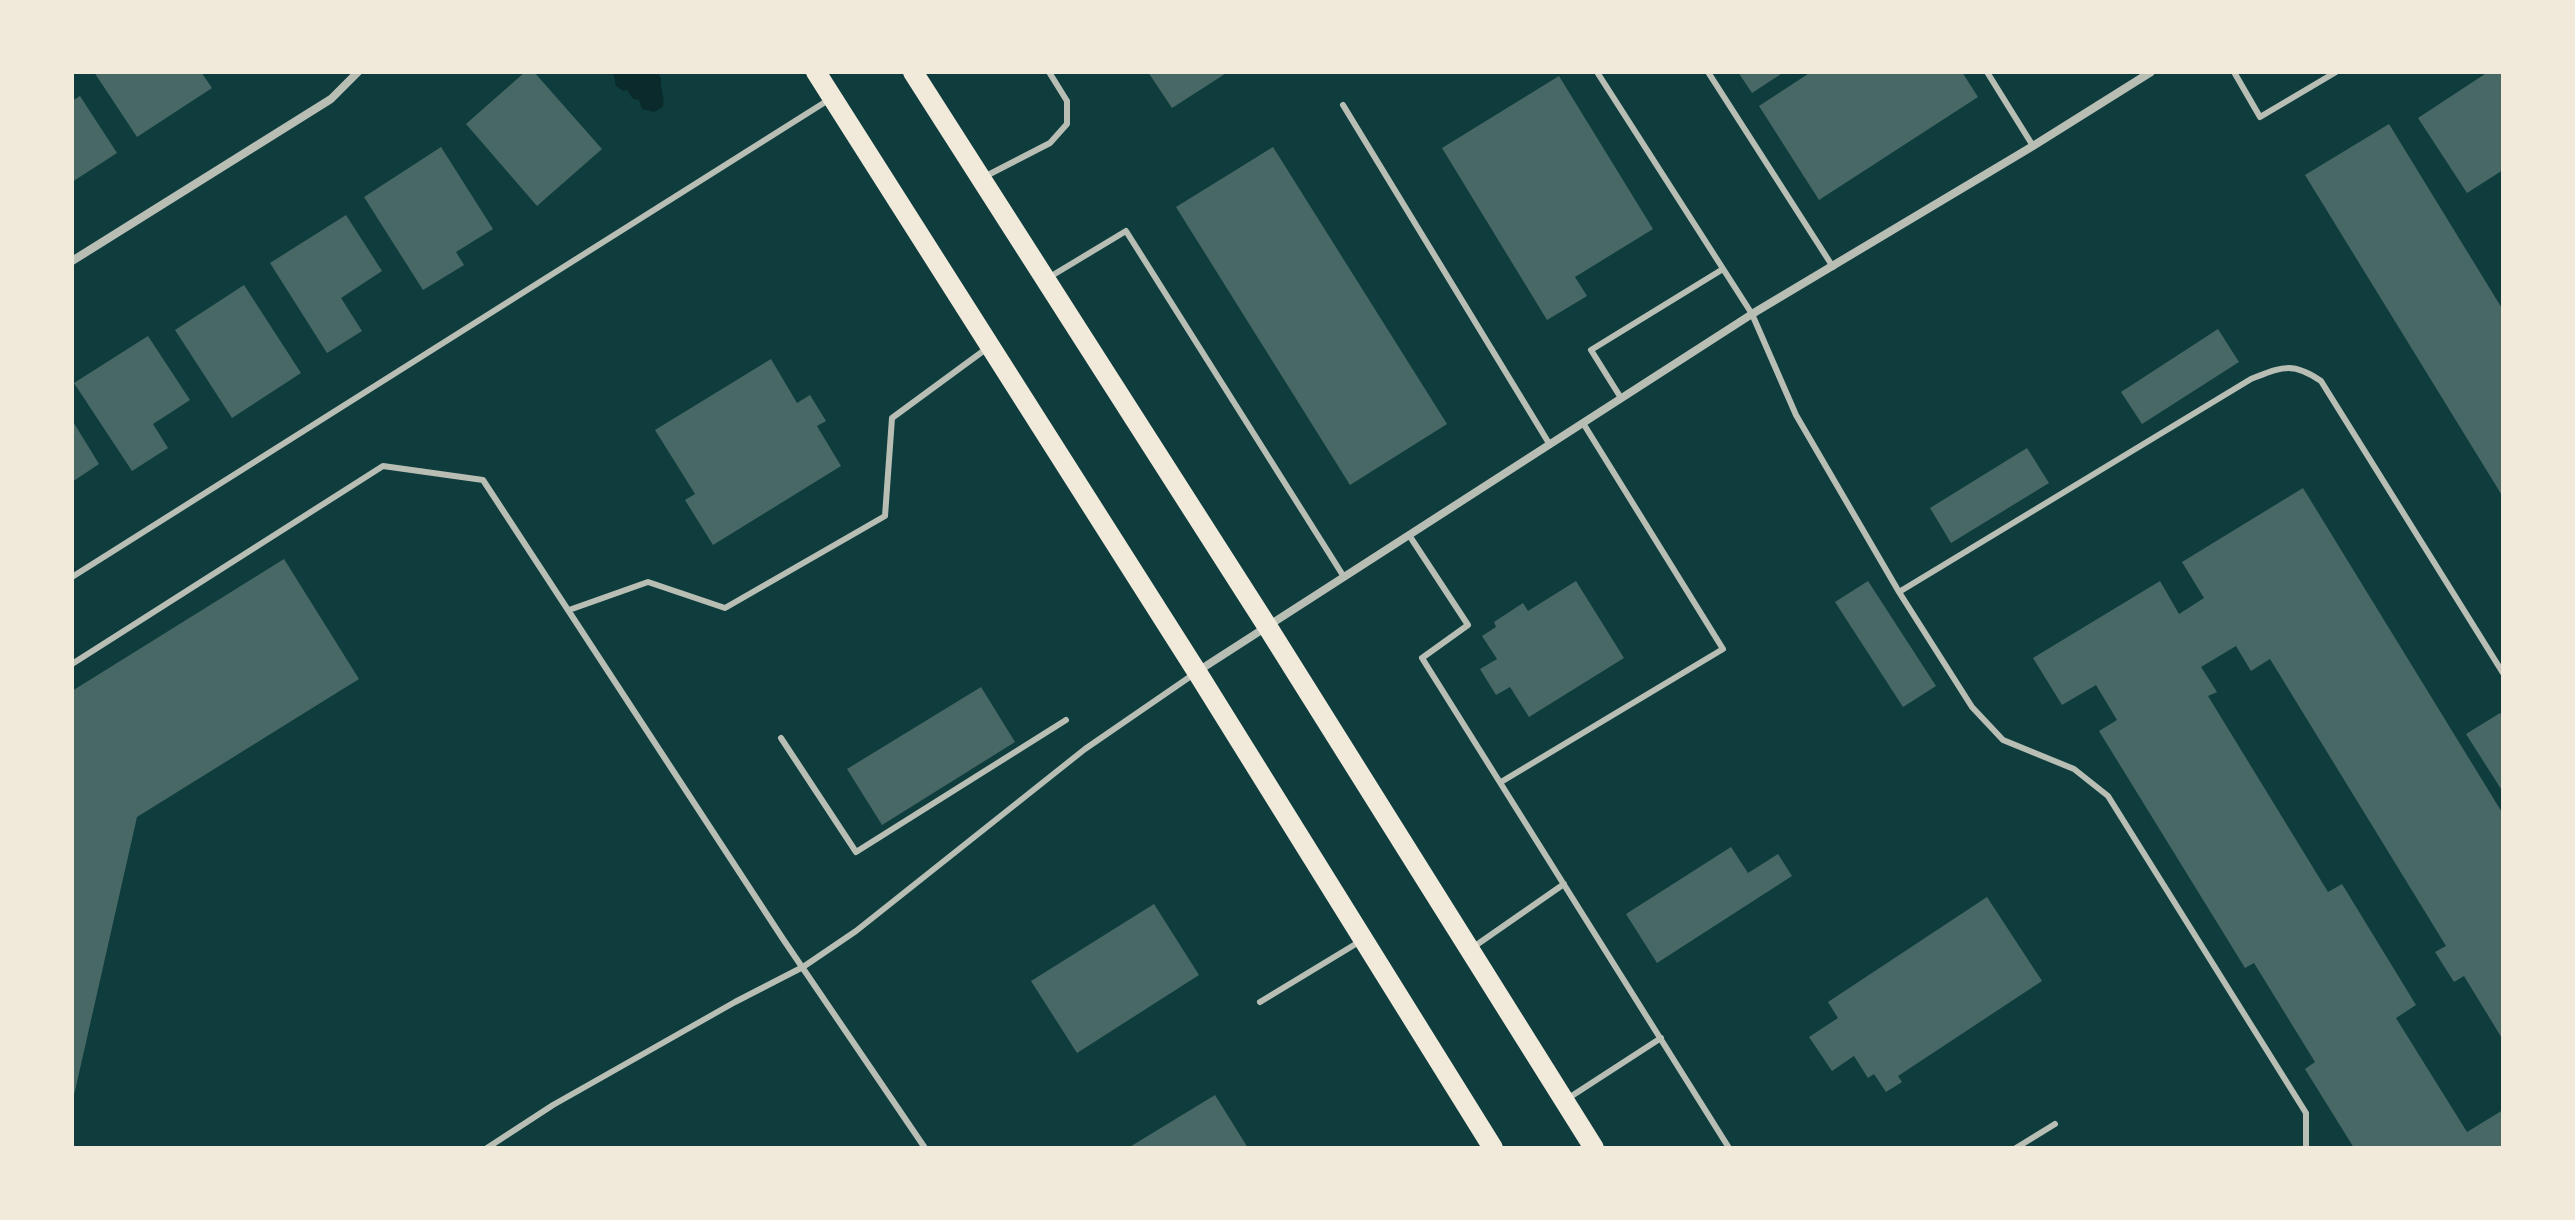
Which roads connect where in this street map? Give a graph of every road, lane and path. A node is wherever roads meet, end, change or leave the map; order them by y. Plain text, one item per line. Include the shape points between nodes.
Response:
1 (358, 72) edge
2 (816, 72) edge
3 (913, 72) edge
4 (1049, 72) edge
5 (1597, 72) edge
6 (1708, 72) edge
7 (1987, 72) edge
8 (2151, 72) edge
9 (2234, 72) edge
10 (2336, 72) edge
11 (833, 98) junction
12 (1343, 105) dead end
13 (2033, 146) junction
14 (981, 179) junction
15 (72, 261) edge
16 (1833, 267) junction
17 (1723, 269) junction
18 (1045, 279) junction
19 (1752, 314) junction
20 (990, 346) junction
21 (1621, 398) junction
22 (1583, 423) junction
23 (1550, 445) junction
24 (1409, 535) junction
25 (72, 577) edge
26 (1344, 577) junction
27 (1899, 592) junction
28 (569, 610) junction
29 (1267, 626) junction
30 (72, 664) edge
31 (1197, 672) junction
32 (2503, 673) edge
33 (1066, 720) dead end
34 (781, 738) dead end
35 (1501, 782) junction
36 (1564, 884) junction
37 (1363, 940) junction
38 (1469, 950) junction
39 (803, 967) junction
40 (1260, 1002) dead end
41 (1661, 1038) junction
42 (1564, 1101) junction
43 (2055, 1124) dead end
44 (487, 1148) edge
45 (925, 1148) edge
46 (1493, 1148) edge
47 (1594, 1148) edge
48 (1729, 1148) edge
49 (2016, 1148) edge
50 (2306, 1148) edge

1 - 15 street via 331,99
2 - 11 main road
3 - 14 main road
4 - 14 lane via 1067,101 1067,124 1050,143
5 - 17 lane
6 - 16 lane
7 - 13 lane
8 - 13 street
9 - 10 lane via 2260,117
11 - 20 main road
11 - 25 lane
12 - 23 lane
13 - 16 street
14 - 18 main road
16 - 19 street
17 - 19 lane
17 - 21 lane via 1591,350
18 - 26 lane via 1126,231
18 - 29 main road
19 - 21 street
19 - 27 lane via 1796,415
20 - 28 lane via 892,418 885,516 725,608 648,582
20 - 31 main road
21 - 22 street
22 - 23 street
22 - 35 lane via 1723,649
23 - 24 street
24 - 26 street
24 - 35 lane via 1468,625 1422,658
26 - 29 street
27 - 32 lane via 2251,379 2278,368 2302,368 2321,381
27 - 50 lane via 1972,707 2003,740 2074,769 2108,796 2306,1113
28 - 30 lane via 483,480 383,466
28 - 39 lane
29 - 31 street
29 - 38 main road
31 - 37 main road
31 - 39 lane via 1085,749
33 - 34 lane via 856,852
35 - 36 lane
36 - 38 lane
36 - 41 lane
37 - 40 lane
37 - 46 main road
38 - 42 main road
39 - 44 lane via 553,1105
39 - 45 lane
41 - 42 lane
41 - 48 lane
42 - 47 main road
43 - 49 lane

